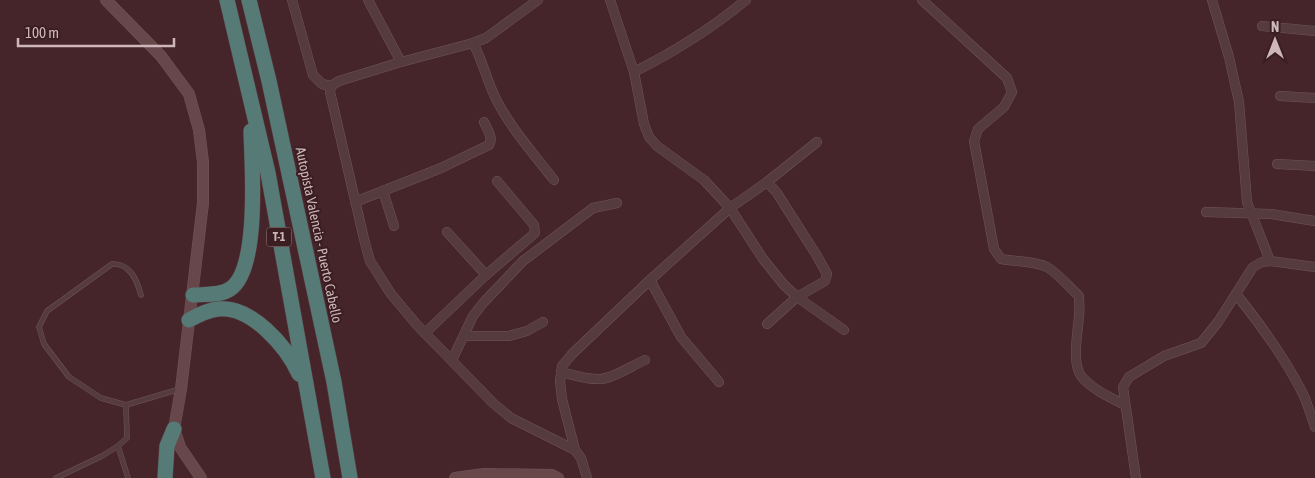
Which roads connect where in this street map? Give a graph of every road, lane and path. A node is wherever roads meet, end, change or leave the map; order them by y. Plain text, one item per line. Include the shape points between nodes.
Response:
1 (106, 0) edge
2 (227, 0) edge
3 (249, 0) edge
4 (292, 0) edge
5 (368, 0) edge
6 (538, 0) edge
7 (610, 0) edge
8 (746, 0) edge
9 (922, 0) edge
10 (1212, 0) edge
11 (1262, 26) dead end
12 (1315, 31) edge
13 (473, 43) junction
14 (401, 62) junction
15 (634, 72) junction
16 (331, 86) junction
17 (1280, 96) dead end
18 (250, 97) junction
19 (1315, 98) edge
20 (484, 122) dead end
21 (817, 142) dead end
22 (1277, 164) dead end
23 (1315, 166) edge
24 (554, 180) dead end
25 (497, 181) dead end
26 (767, 182) junction
27 (382, 191) junction
28 (356, 202) junction
29 (617, 204) dead end
30 (730, 208) junction
31 (1206, 212) dead end
32 (1250, 213) junction
33 (1315, 221) edge
34 (394, 226) dead end
35 (447, 232) dead end
36 (1270, 262) junction
37 (1315, 267) edge
38 (486, 275) junction
39 (650, 280) junction
40 (1236, 294) junction
41 (141, 295) dead end
42 (193, 295) junction
43 (797, 297) junction
44 (189, 320) junction
45 (543, 322) dead end
46 (767, 324) dead end
47 (844, 330) dead end
48 (425, 334) junction
49 (464, 336) junction
50 (452, 360) junction
51 (645, 360) dead end
52 (562, 372) junction
53 (719, 382) dead end
54 (181, 389) junction
55 (308, 403) junction
56 (126, 405) junction
57 (1125, 405) junction
58 (1311, 406) edge
59 (1315, 427) edge
60 (174, 429) junction
61 (118, 446) junction
62 (575, 450) junction
63 (323, 476) edge
64 (56, 478) edge
65 (128, 478) edge
66 (165, 478) edge
67 (200, 478) edge
68 (350, 478) edge
69 (456, 478) edge
70 (558, 478) edge
71 (587, 478) edge
72 (1136, 478) edge

1 - 42 main road via 161,56 189,94 199,130 203,162 203,204
2 - 18 highway, T-1
3 - 68 highway, Autopista Valencia - Puerto Cabello / T-1 via 334,382
4 - 16 street via 313,75 322,84
5 - 14 street
6 - 13 street via 486,38
7 - 15 street
8 - 15 street via 718,23
9 - 57 street via 1008,78 1012,92 1004,107 978,128 974,142 994,249 1001,259 1046,267 1079,296 1076,360 1081,376 1100,392
10 - 32 street via 1239,102 1245,192
11 - 12 street
13 - 14 street
13 - 24 street via 502,111
14 - 16 street
15 - 30 street via 649,137 704,180
16 - 28 street
17 - 19 street
18 - 42 highway via 252,224 247,260 238,282 230,289 218,294
18 - 55 highway, T-1 via 268,173
20 - 27 street via 491,137 489,145
21 - 26 street
22 - 23 street
25 - 38 street via 535,233
26 - 30 street
26 - 43 street via 818,256 826,274 825,281
27 - 28 street
27 - 34 street
28 - 48 street via 370,261 391,294
29 - 49 street via 593,208 523,261 484,302
30 - 39 street
30 - 43 street via 763,259
31 - 32 street
32 - 33 street
32 - 36 street
35 - 38 street
36 - 37 street
36 - 40 street via 1253,267
38 - 48 street
39 - 52 street via 572,354 562,366
39 - 53 street via 681,337
40 - 57 street via 1201,343 1164,356 1129,377 1123,387
40 - 58 street via 1262,327
41 - 56 lane via 132,272 112,264 47,311 39,327 44,344 69,377 101,398
42 - 44 main road
43 - 46 street
43 - 47 street
44 - 54 main road
44 - 55 highway via 209,310 225,308 264,327 292,360
45 - 49 street via 509,336
48 - 50 street
49 - 50 street
50 - 62 street via 511,418
51 - 52 street via 601,379
52 - 62 street via 562,399
54 - 56 lane
54 - 60 main road
55 - 63 highway, T-1
56 - 61 lane via 127,438
57 - 72 street
58 - 59 street
60 - 66 highway via 167,446
60 - 67 main road via 180,447
61 - 64 lane
61 - 65 lane
62 - 71 street
69 - 70 main road via 484,474 552,475

